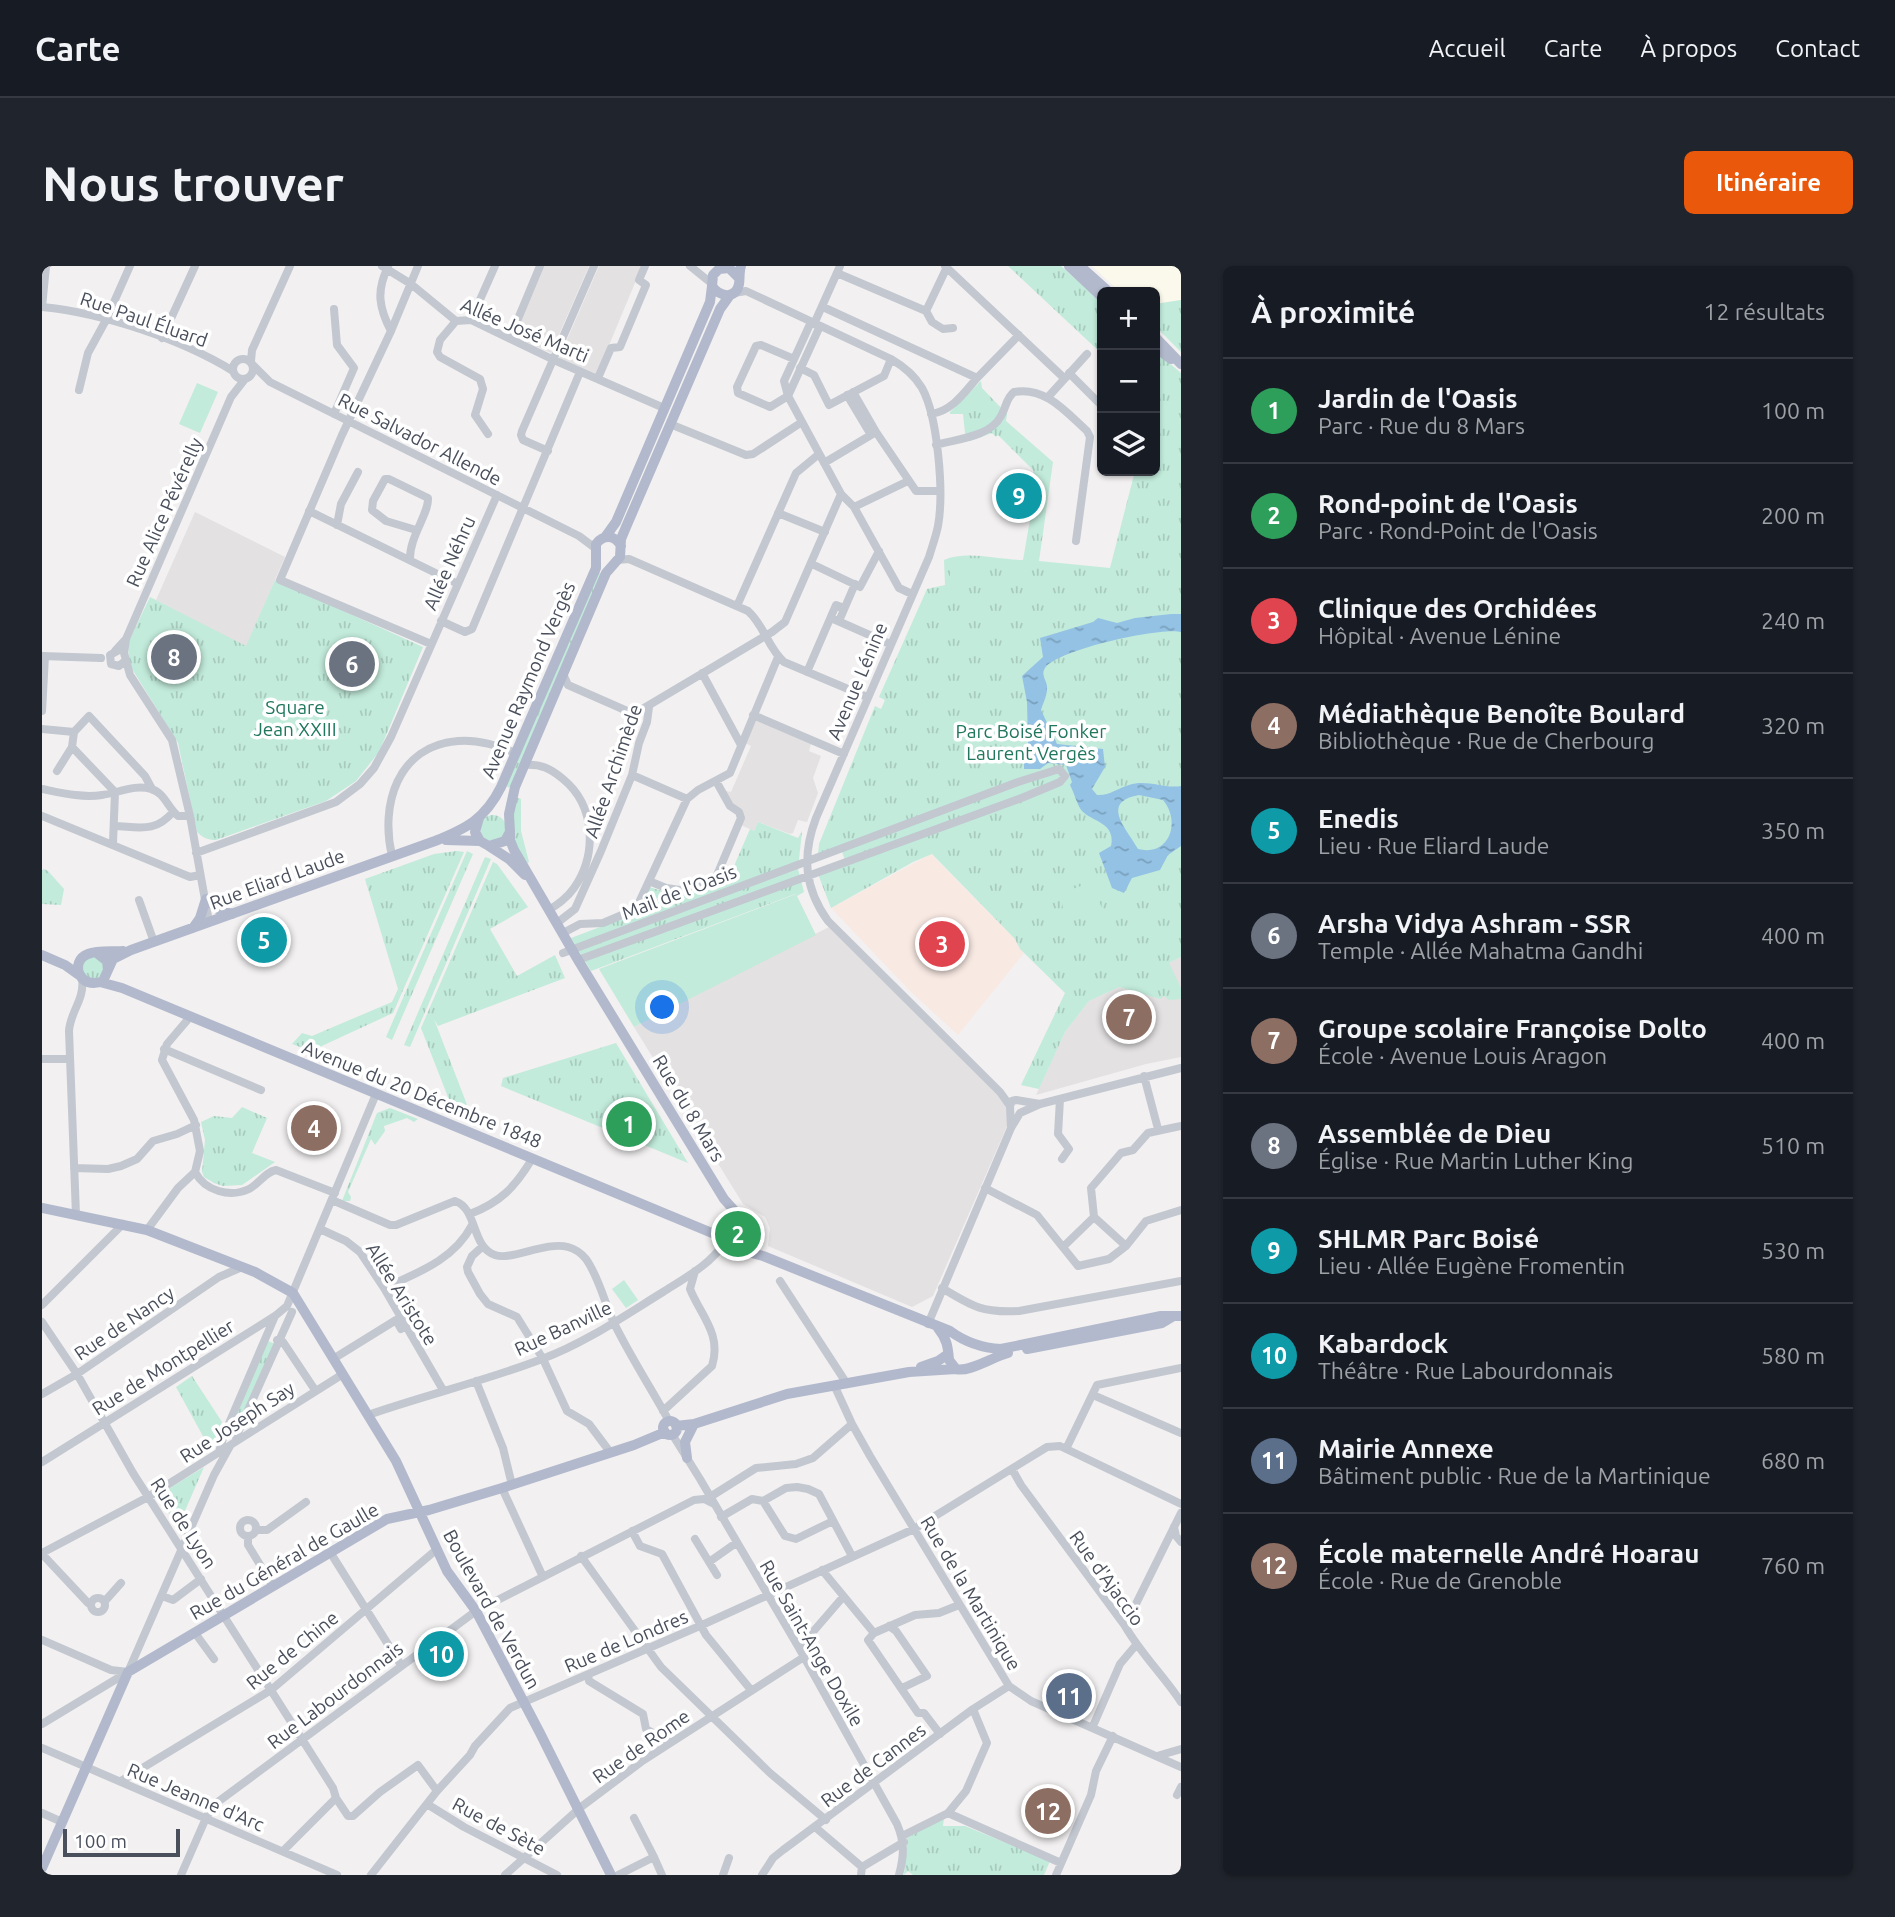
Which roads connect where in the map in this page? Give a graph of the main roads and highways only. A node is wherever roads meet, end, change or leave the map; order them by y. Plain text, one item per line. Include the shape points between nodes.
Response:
1 (741, 266) edge
2 (1069, 266) edge
3 (1080, 266) edge
4 (723, 268) edge
5 (739, 279) junction
6 (712, 284) junction
7 (1103, 287) edge
8 (1097, 293) edge
9 (732, 294) junction
10 (1160, 342) edge
11 (1159, 350) edge
12 (1181, 365) edge
13 (599, 545) junction
14 (621, 547) junction
15 (620, 560) junction
16 (482, 815) junction
17 (509, 820) junction
18 (510, 832) junction
19 (435, 841) junction
20 (484, 843) junction
21 (538, 892) junction
22 (205, 904) junction
23 (232, 914) junction
24 (209, 923) junction
25 (192, 928) junction
26 (131, 950) junction
27 (97, 953) junction
28 (42, 956) edge
29 (80, 960) junction
30 (65, 965) junction
31 (105, 976) junction
32 (81, 980) junction
33 (724, 1199) junction
34 (42, 1208) edge
35 (742, 1219) junction
36 (725, 1233) junction
37 (753, 1239) junction
38 (738, 1249) junction
39 (763, 1256) junction
40 (1177, 1316) edge
41 (932, 1325) junction
42 (962, 1340) junction
43 (975, 1345) junction
44 (949, 1352) junction
45 (976, 1365) junction
46 (956, 1369) junction
47 (909, 1372) junction
48 (694, 1424) junction
49 (687, 1458) road end
50 (419, 1512) junction
51 (42, 1868) edge
52 (611, 1875) edge

1 - 5 main road
2 - 8 main road
3 - 7 main road
4 - 5 main road via 733,270
4 - 6 main road via 713,275
5 - 9 main road
6 - 9 main road via 719,294
6 - 13 main road, Avenue Raymond Vergès via 710,303 616,522
9 - 14 main road via 720,309
10 - 12 main road
11 - 12 main road
13 - 14 main road via 613,537
13 - 15 main road via 602,563
13 - 16 main road, Avenue Raymond Vergès via 596,568 516,753 496,797
14 - 15 main road, Avenue Raymond Vergès
15 - 17 main road, Avenue Raymond Vergès via 606,573 555,691 510,802
16 - 17 main road via 500,813
16 - 19 main road, Rue Eliard Laude
16 - 20 main road via 475,832
17 - 18 main road
18 - 20 main road via 495,846
18 - 21 main road, Rue du 8 Mars
19 - 20 main road, Rue Eliard Laude
19 - 23 main road, Rue Eliard Laude
20 - 21 main road, Rue du 8 Mars via 509,859
21 - 33 main road, Rue du 8 Mars via 563,933 568,951 578,960
22 - 23 main road
22 - 24 main road via 204,919
22 - 25 main road
23 - 24 main road, Rue Eliard Laude
24 - 25 main road, Rue Eliard Laude
25 - 26 main road, Rue Eliard Laude
26 - 27 main road, Rue Eliard Laude
26 - 31 main road, Rue Eliard Laude via 113,959
27 - 29 main road
27 - 31 main road via 107,961
28 - 30 main road
29 - 30 main road
29 - 32 main road
30 - 32 main road
31 - 32 main road via 91,984
31 - 36 main road, Avenue du 20 Décembre 1848 via 122,988 695,1228
33 - 35 main road, Rue du 8 Mars
33 - 36 main road, Rue du 8 Mars via 728,1209
34 - 50 main road, Boulevard de Verdun via 146,1230 222,1258 293,1293 396,1461
35 - 36 main road via 734,1219
35 - 37 main road via 751,1226
36 - 38 main road
37 - 38 main road
37 - 39 main road
38 - 39 main road
39 - 41 main road
40 - 43 main road via 1001,1349
40 - 45 main road via 1162,1323 1011,1352
41 - 42 main road
41 - 44 main road via 945,1336
42 - 43 main road
42 - 44 main road
43 - 45 main road
44 - 46 main road
44 - 47 main road, Rue du Général de Gaulle
45 - 46 main road via 967,1371
46 - 47 main road, Rue du Général de Gaulle
47 - 48 main road, Rue du Général de Gaulle via 788,1394
48 - 49 main road via 685,1442
48 - 50 main road, Rue du Général de Gaulle via 670,1428 644,1441
50 - 51 main road, Rue du Général de Gaulle via 387,1519 128,1672
50 - 52 main road, Boulevard de Verdun via 447,1571 476,1611

